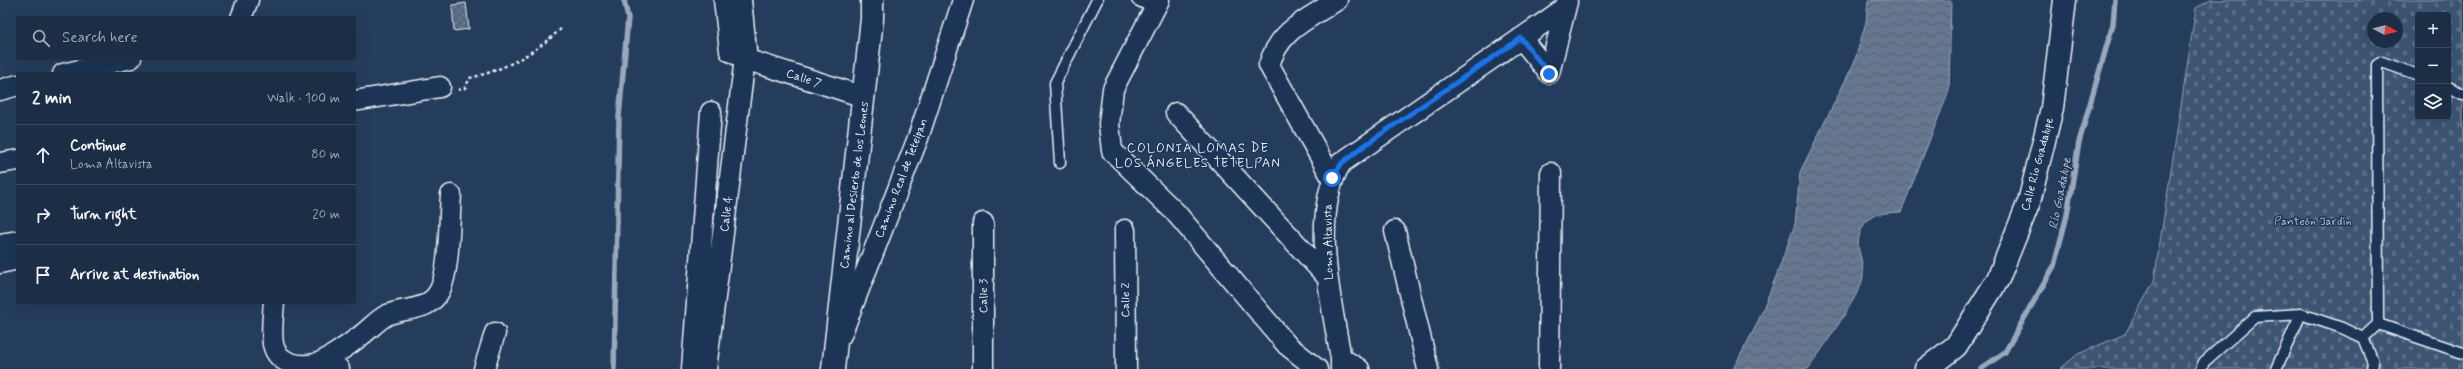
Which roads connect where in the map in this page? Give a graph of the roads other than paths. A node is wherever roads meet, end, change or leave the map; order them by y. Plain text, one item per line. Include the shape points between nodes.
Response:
1 (248, 0) edge
2 (724, 0) edge
3 (741, 0) edge
4 (872, 0) edge
5 (963, 0) edge
6 (1097, 0) edge
7 (1137, 0) edge
8 (1337, 0) edge
9 (2065, 0) edge
10 (1156, 4) edge
11 (1566, 4) edge
12 (242, 16) edge
13 (1521, 38) junction
14 (745, 59) junction
15 (123, 60) edge
16 (72, 72) edge
17 (2415, 74) edge
18 (16, 86) edge
19 (440, 87) road end
20 (2451, 89) edge
21 (0, 90) edge
22 (2463, 94) edge
23 (864, 98) junction
24 (356, 101) edge
25 (711, 112) dead end
26 (1176, 113) dead end
27 (16, 160) edge
28 (0, 163) edge
29 (1060, 164) dead end
30 (1551, 173) dead end
31 (1332, 178) junction
32 (451, 195) dead end
33 (983, 223) dead end
34 (1125, 230) dead end
35 (1395, 231) dead end
36 (16, 241) edge
37 (0, 244) edge
38 (16, 259) edge
39 (0, 263) edge
40 (1327, 277) junction
41 (274, 304) edge
42 (2301, 314) junction
43 (2378, 324) junction
44 (495, 333) dead end
45 (2363, 338) junction
46 (2463, 353) edge
47 (833, 361) edge
48 (1341, 363) edge
49 (316, 364) junction
50 (1311, 364) edge
51 (339, 369) edge
52 (484, 369) edge
53 (692, 369) edge
54 (706, 369) edge
55 (983, 369) edge
56 (1126, 369) edge
57 (1359, 369) edge
58 (1428, 369) edge
59 (1549, 369) edge
60 (1926, 369) edge
61 (2201, 369) edge
62 (2276, 369) edge
63 (2372, 369) edge

1 - 12 street
2 - 14 street via 730,51
3 - 14 street, Calle 4
4 - 23 street, Camino al Desierto de los Leones
5 - 47 street, Camino Real de Tetelpan via 918,138
6 - 29 lane via 1055,83
7 - 10 lane
8 - 31 street via 1283,36 1274,50 1269,65
9 - 60 street, Calle Río Guadalupe via 2052,108 2028,202 1998,279 1956,346
10 - 50 street via 1113,90 1109,124 1112,151 1176,213 1287,345
11 - 13 street, Loma Altavista
11 - 13 street via 1549,74
13 - 31 street, Loma Altavista via 1365,145 1342,163
14 - 23 street, Calle 7
14 - 54 street, Calle 4
15 - 16 street
17 - 43 lane via 2388,62 2377,65
18 - 21 street
19 - 24 street
20 - 22 lane
23 - 47 street, Camino al Desierto de los Leones
25 - 53 street
26 - 40 street
27 - 28 street
30 - 59 street
31 - 40 street, Loma Altavista via 1326,206
32 - 49 street via 444,278 439,292 431,302 421,308 406,309 387,316
33 - 55 street, Calle 3
34 - 56 street, Calle 2
35 - 58 street
36 - 37 street
38 - 39 street
40 - 48 street, Loma Altavista
41 - 49 street via 273,345 278,356 287,363
42 - 45 lane
42 - 61 lane via 2255,317 2204,362
42 - 62 lane
43 - 45 lane
43 - 46 lane
44 - 52 street
45 - 63 lane via 2373,362
48 - 50 street
48 - 57 street
49 - 51 street

